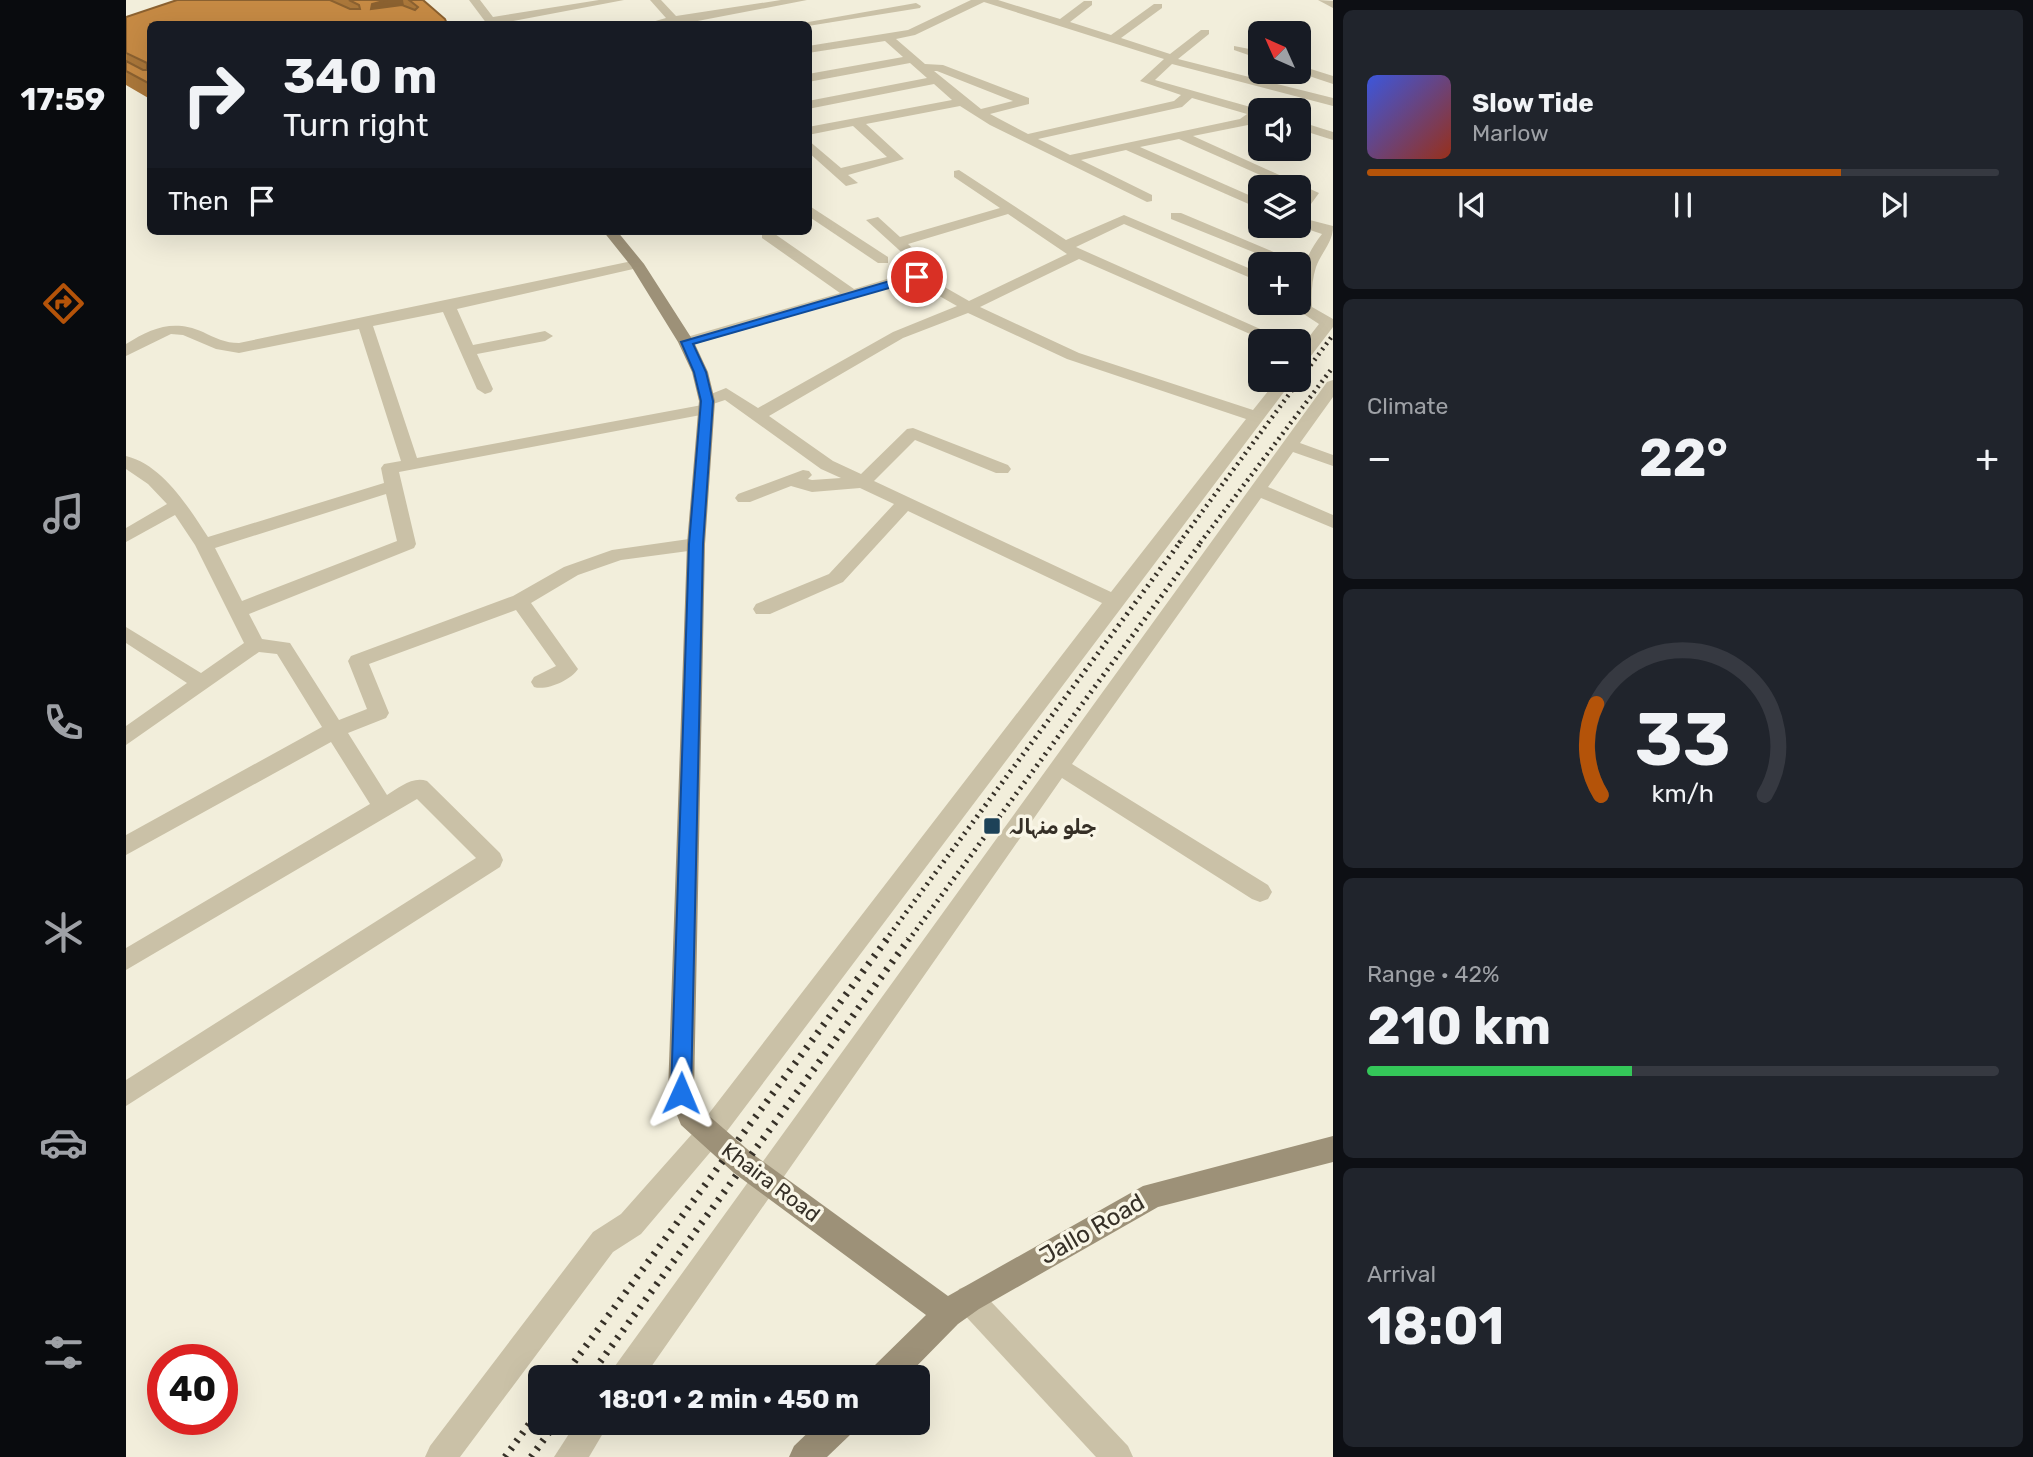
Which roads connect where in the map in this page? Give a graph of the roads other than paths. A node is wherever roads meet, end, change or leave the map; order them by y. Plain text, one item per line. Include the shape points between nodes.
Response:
1 (477, 0) edge
2 (619, 0) edge
3 (655, 0) edge
4 (802, 0) edge
5 (897, 0) edge
6 (980, 0) edge
7 (987, 0) edge
8 (1323, 0) edge
9 (1088, 3) dead end
10 (1333, 5) edge
11 (916, 6) junction
12 (1158, 6) dead end
13 (948, 16) junction
14 (490, 21) edge
15 (502, 21) edge
16 (674, 21) edge
17 (687, 21) edge
18 (812, 23) edge
19 (1061, 24) junction
20 (1205, 32) dead end
21 (887, 37) junction
22 (1112, 40) junction
23 (1238, 48) dead end
24 (812, 49) edge
25 (1248, 51) edge
26 (1170, 59) junction
27 (917, 63) junction
28 (1311, 72) edge
29 (812, 77) edge
30 (937, 80) junction
31 (1333, 80) edge
32 (1189, 94) junction
33 (962, 102) junction
34 (1333, 103) edge
35 (812, 104) edge
36 (1248, 111) edge
37 (980, 113) junction
38 (1248, 120) edge
39 (856, 122) junction
40 (1311, 129) edge
41 (812, 130) edge
42 (1180, 135) junction
43 (1333, 136) edge
44 (1026, 138) junction
45 (1127, 146) junction
46 (812, 148) edge
47 (1069, 159) junction
48 (838, 173) junction
49 (959, 174) dead end
50 (1271, 175) edge
51 (850, 183) dead end
52 (1147, 198) dead end
53 (1248, 200) edge
54 (1010, 209) junction
55 (812, 212) edge
56 (1176, 216) dead end
57 (873, 220) dead end
58 (1311, 225) edge
59 (1332, 231) edge
60 (613, 235) edge
61 (767, 235) dead end
62 (898, 242) junction
63 (1072, 250) junction
64 (1266, 252) edge
65 (1311, 255) edge
66 (883, 260) dead end
67 (636, 264) junction
68 (1248, 273) edge
69 (917, 277) junction
70 (853, 295) junction
71 (448, 306) junction
72 (968, 307) junction
73 (1311, 313) edge
74 (365, 324) junction
75 (1252, 329) edge
76 (545, 337) dead end
77 (687, 342) junction
78 (1311, 343) edge
79 (126, 351) edge
80 (468, 351) junction
81 (1333, 385) edge
82 (485, 389) dead end
83 (1276, 392) edge
84 (707, 405) junction
85 (757, 416) junction
86 (1257, 417) junction
87 (1290, 445) junction
88 (126, 461) edge
89 (1333, 461) edge
90 (411, 465) junction
91 (827, 465) junction
92 (1002, 469) dead end
93 (791, 480) junction
94 (863, 482) junction
95 (393, 486) junction
96 (1259, 490) junction
97 (744, 498) dead end
98 (906, 502) junction
99 (178, 505) junction
100 (1333, 522) edge
101 (126, 536) edge
102 (696, 544) junction
103 (204, 545) junction
104 (520, 601) junction
105 (1114, 601) junction
106 (239, 610) junction
107 (763, 610) dead end
108 (126, 634) edge
109 (255, 645) junction
110 (541, 682) dead end
111 (202, 683) junction
112 (334, 730) junction
113 (126, 737) edge
114 (1059, 766) junction
115 (383, 807) junction
116 (126, 846) edge
117 (1260, 892) dead end
118 (126, 960) edge
119 (126, 1094) edge
120 (709, 1134) junction
121 (1333, 1149) edge
122 (766, 1179) junction
123 (958, 1306) junction
124 (634, 1365) edge
125 (897, 1365) edge
126 (586, 1435) edge
127 (828, 1435) edge
128 (441, 1457) edge
129 (570, 1457) edge
130 (805, 1457) edge
131 (1117, 1457) edge

1 - 14 street
2 - 15 street
3 - 16 street
4 - 17 street
5 - 11 street
6 - 13 street
7 - 19 street
8 - 10 street
9 - 19 street
11 - 13 street
11 - 18 street
12 - 22 street
13 - 21 street via 911,33
19 - 22 street
20 - 26 street
21 - 24 street
21 - 27 street
22 - 26 street
23 - 25 street
26 - 32 street via 1146,81
26 - 34 street
27 - 29 street
27 - 30 street
27 - 37 street via 1025,101
28 - 31 street
30 - 33 street
30 - 35 street
32 - 36 street
32 - 44 street via 1178,104
33 - 37 street
33 - 39 street
37 - 44 street
38 - 42 street
39 - 41 street
39 - 48 street via 897,159
40 - 43 street
42 - 45 street
42 - 50 street
44 - 47 street
45 - 47 street
45 - 53 street
46 - 48 street
47 - 52 street
48 - 51 street
49 - 54 street
54 - 62 street
54 - 63 street
55 - 66 street
56 - 64 street
57 - 62 street
58 - 59 street
59 - 65 street
60 - 67 street, Khaira Road
61 - 70 street
62 - 69 street via 930,271
63 - 68 street via 1124,219
63 - 72 street
63 - 75 street
67 - 71 street
67 - 77 street, Khaira Road
69 - 70 street
69 - 72 street
70 - 77 street
71 - 74 street
71 - 80 street
72 - 85 street via 898,335
72 - 86 street via 1073,356
73 - 78 street via 1328,323
74 - 79 street via 229,349 172,329
74 - 90 street
76 - 80 street
77 - 84 street, Khaira Road
80 - 82 street
81 - 87 street
83 - 86 street
84 - 85 street via 726,393
84 - 90 street
84 - 102 street, Khaira Road
85 - 91 street
86 - 105 street
87 - 89 street
87 - 96 street
88 - 99 street via 154,480
90 - 95 street via 390,468
91 - 93 street
91 - 94 street
92 - 94 street via 913,433
93 - 94 street via 812,486
93 - 97 street
94 - 98 street
95 - 103 street
95 - 106 street via 407,544
96 - 100 street
96 - 114 street
98 - 105 street
98 - 107 street via 836,578
99 - 101 street
99 - 103 street
102 - 104 street via 619,554 571,571
102 - 120 street, Khaira Road via 681,1093 690,1116
103 - 106 street
104 - 110 street via 568,669
104 - 112 street via 358,661 379,713
105 - 120 street
106 - 109 street
108 - 111 street
109 - 111 street
109 - 112 street via 284,648
111 - 113 street
112 - 115 street
112 - 116 street
114 - 117 street
114 - 122 street
115 - 118 street
115 - 119 street via 419,787 492,860
120 - 122 street, Khaira Road
120 - 128 street via 631,1224 603,1242
121 - 123 street, Jallo Road via 1153,1195
122 - 123 street, Khaira Road
122 - 124 street
123 - 125 street, Jallo Road
123 - 131 street
126 - 129 street
127 - 130 street

